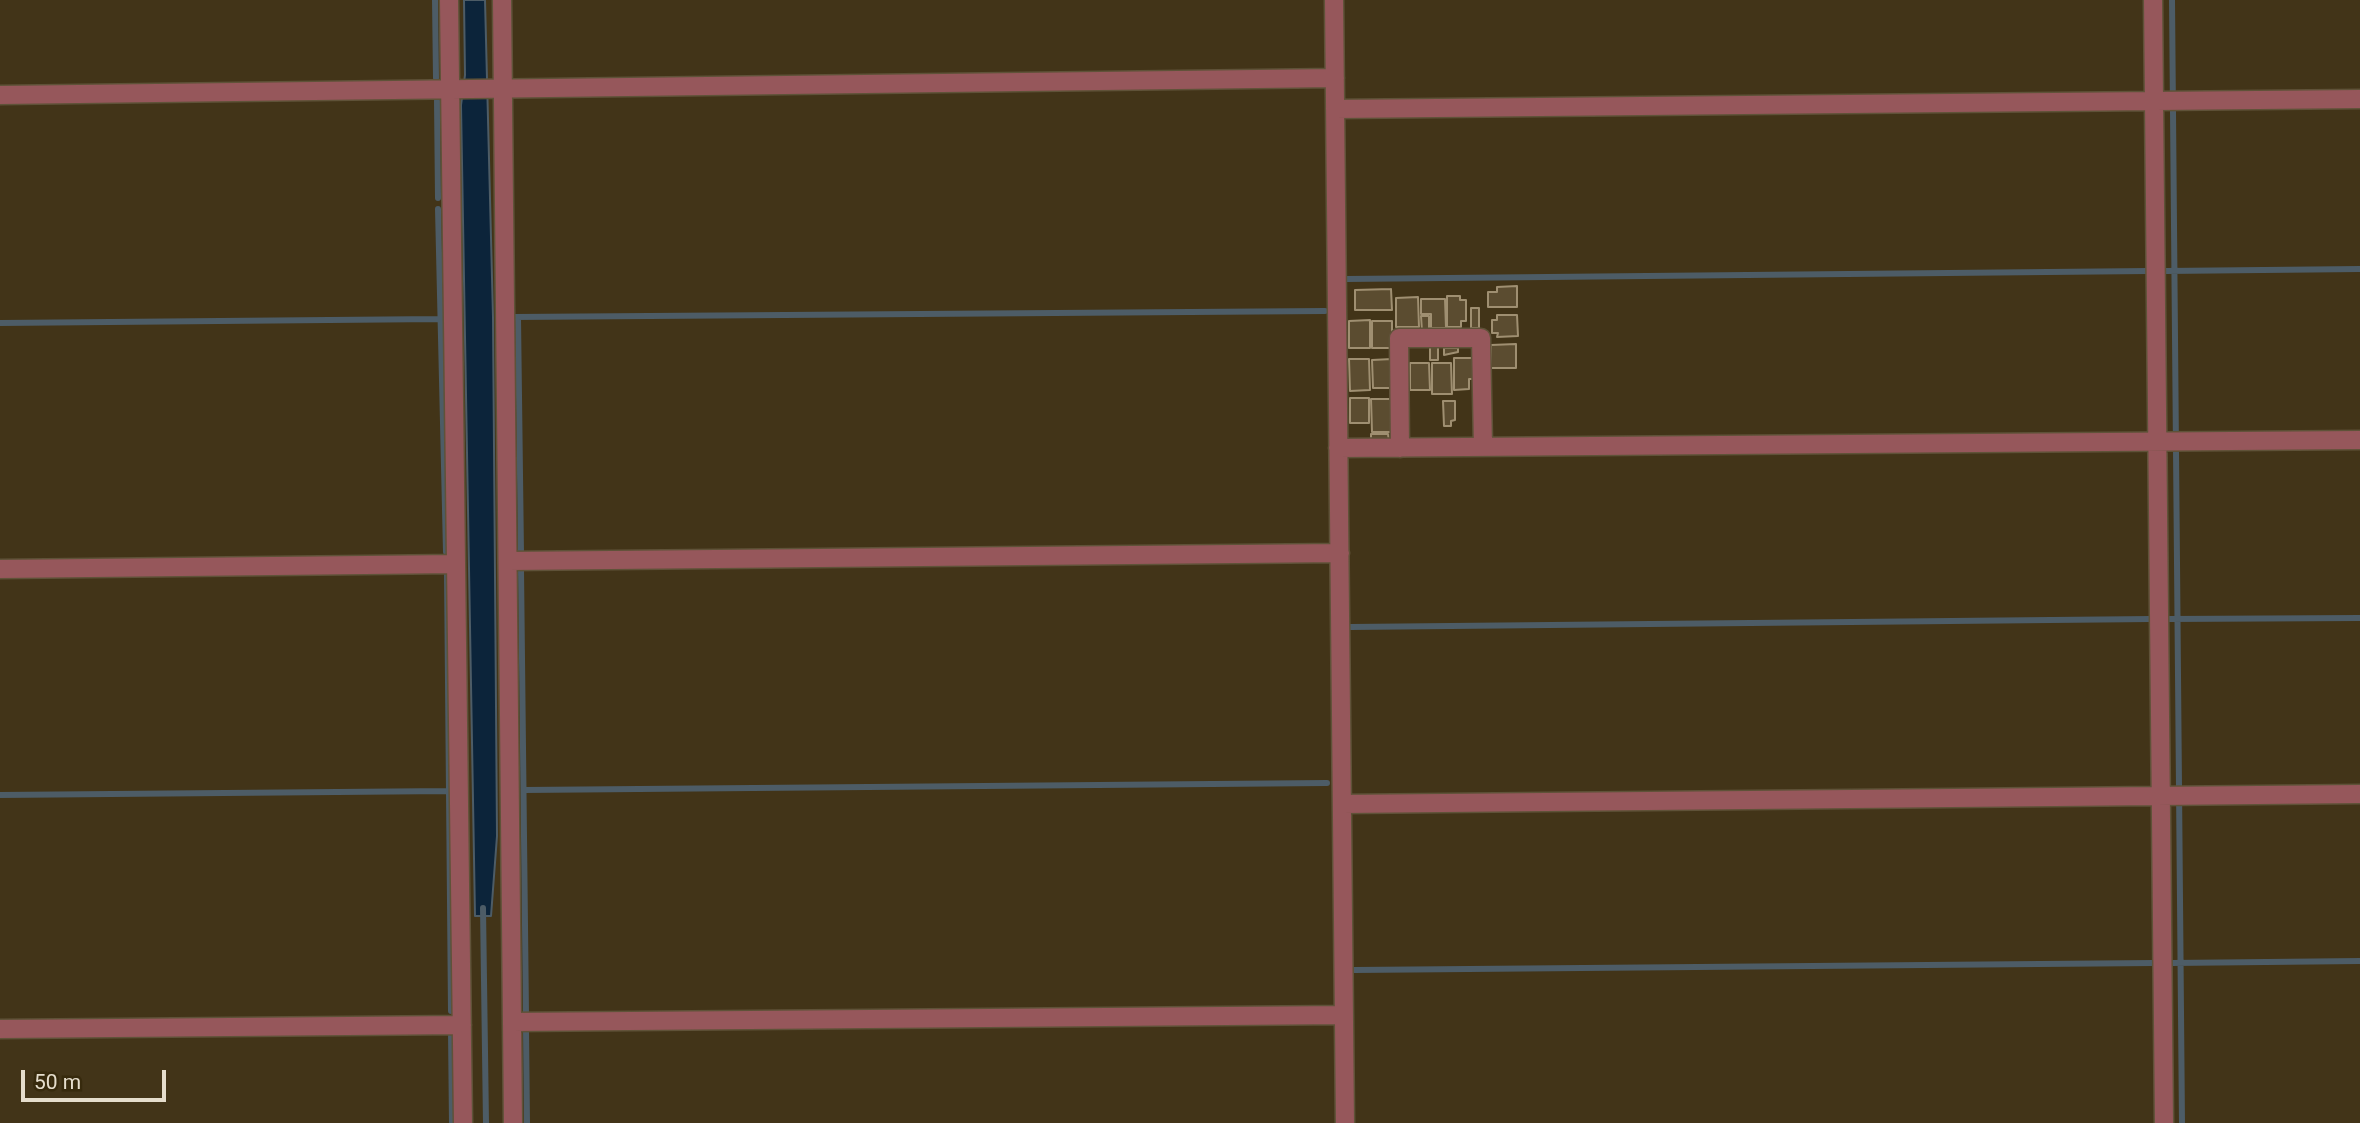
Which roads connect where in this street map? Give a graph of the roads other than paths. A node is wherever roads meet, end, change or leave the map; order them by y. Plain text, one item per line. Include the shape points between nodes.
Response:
1 (449, 0) edge
2 (502, 0) edge
3 (1334, 0) edge
4 (2153, 0) edge
5 (1335, 78) junction
6 (497, 90) junction
7 (452, 92) junction
8 (0, 95) edge
9 (2360, 99) edge
10 (2158, 101) junction
11 (1335, 109) junction
12 (2360, 440) edge
13 (2161, 443) junction
14 (1400, 447) junction
15 (1483, 447) junction
16 (1338, 448) junction
17 (1340, 552) junction
18 (508, 561) junction
19 (456, 565) junction
20 (0, 569) edge
21 (2360, 794) edge
22 (2173, 796) junction
23 (1342, 804) junction
24 (1344, 1015) junction
25 (512, 1022) junction
26 (462, 1025) junction
27 (0, 1029) edge
28 (463, 1123) edge
29 (513, 1123) edge
30 (1345, 1123) edge
31 (2164, 1123) edge

1 - 7 street
2 - 6 street
3 - 5 street
4 - 10 street
5 - 6 street
5 - 11 street
6 - 7 street
6 - 18 street
7 - 8 street
7 - 19 street
9 - 10 street
10 - 11 street
10 - 13 street
11 - 16 street
12 - 13 street
13 - 15 street
13 - 22 street
14 - 15 street
14 - 15 street via 1399,338 1481,338
14 - 16 street
16 - 17 street
17 - 18 street
17 - 23 street
18 - 25 street
19 - 20 street
19 - 26 street
21 - 22 street
22 - 23 street
22 - 31 street
23 - 24 street
24 - 25 street
24 - 30 street
25 - 29 street
26 - 27 street
26 - 28 street

